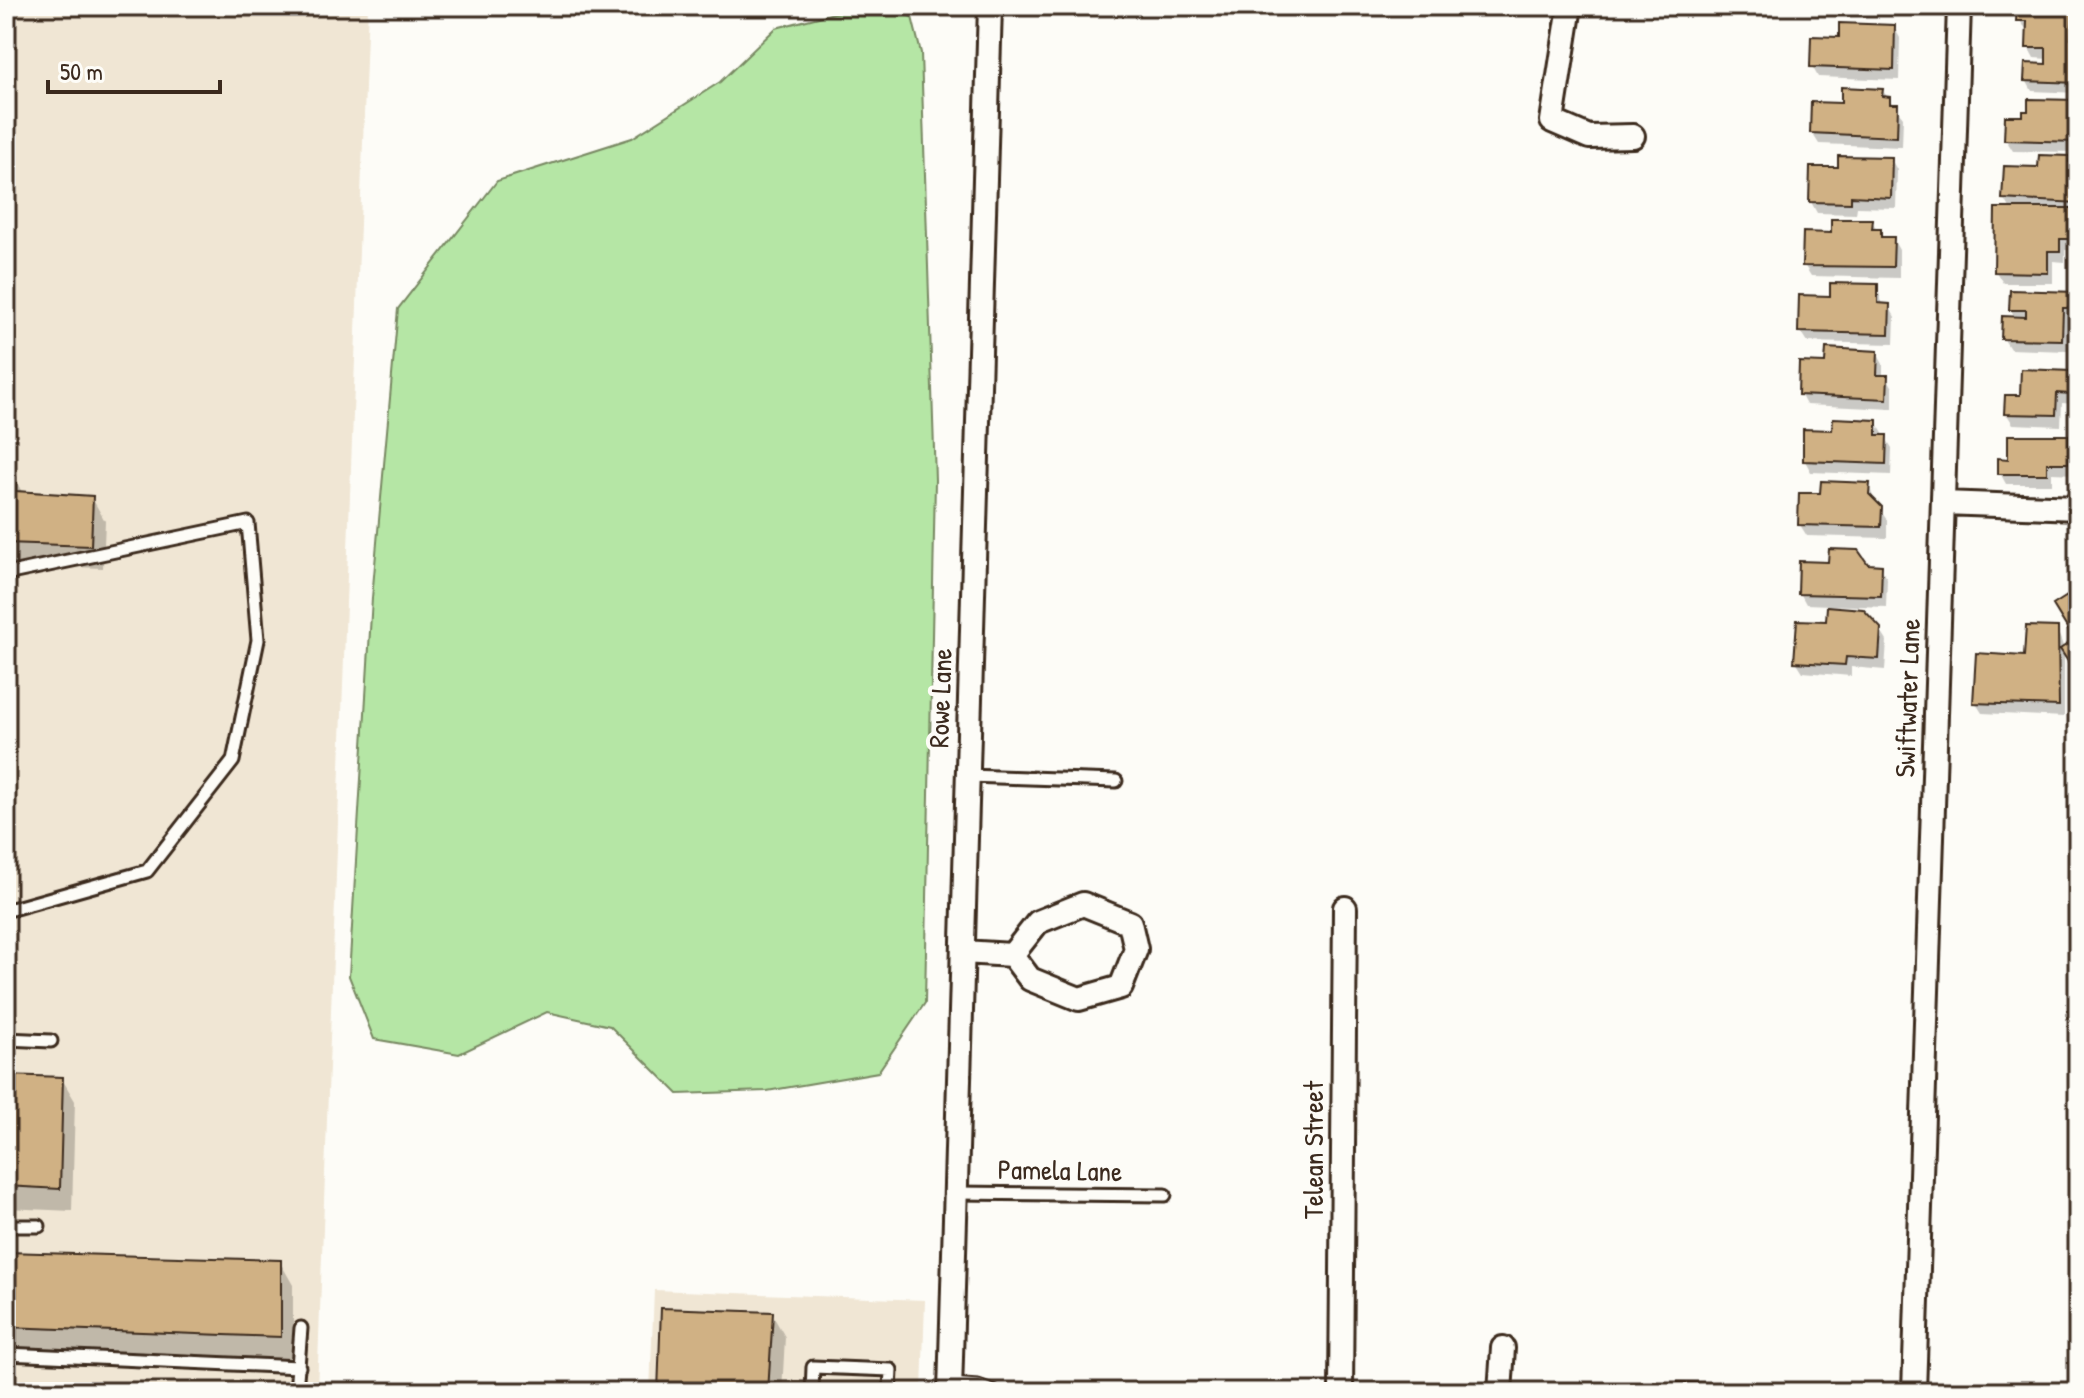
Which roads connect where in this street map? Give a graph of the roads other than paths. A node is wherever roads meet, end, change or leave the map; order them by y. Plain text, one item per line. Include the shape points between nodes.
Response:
1 (990, 6) edge
2 (1570, 6) edge
3 (1959, 6) edge
4 (1633, 136) dead end
5 (1943, 503) junction
6 (2078, 508) edge
7 (6, 574) edge
8 (968, 776) junction
9 (1116, 781) dead end
10 (6, 907) edge
11 (1345, 908) dead end
12 (963, 952) junction
13 (1012, 955) junction
14 (6, 1039) edge
15 (51, 1041) dead end
16 (956, 1193) junction
17 (1165, 1195) dead end
18 (6, 1226) edge
19 (39, 1226) dead end
20 (301, 1328) dead end
21 (1503, 1348) dead end
22 (6, 1354) edge
23 (299, 1367) junction
24 (950, 1388) edge
25 (296, 1392) edge
26 (812, 1392) edge
27 (890, 1392) edge
28 (995, 1392) edge
29 (1341, 1392) edge
30 (1500, 1392) edge
31 (1914, 1392) edge

1 - 8 street, Rowe Lane
2 - 4 street via 1552,121 1589,137
3 - 5 street, Swiftwater Lane
5 - 6 street
5 - 31 street, Swiftwater Lane
7 - 10 lane via 248,523 258,640 233,761 147,871
8 - 9 lane
8 - 12 street, Rowe Lane
11 - 29 street, Telean Street
12 - 13 street
12 - 16 street, Rowe Lane
13 - 13 street via 1030,979 1079,999 1121,987 1136,949 1130,923 1083,904 1038,922
14 - 15 lane
16 - 17 lane, Pamela Lane
16 - 24 street, Rowe Lane
18 - 19 lane
20 - 23 lane
21 - 30 street
22 - 23 lane
23 - 25 lane
24 - 28 lane via 978,1386
26 - 27 lane via 813,1367 891,1370

